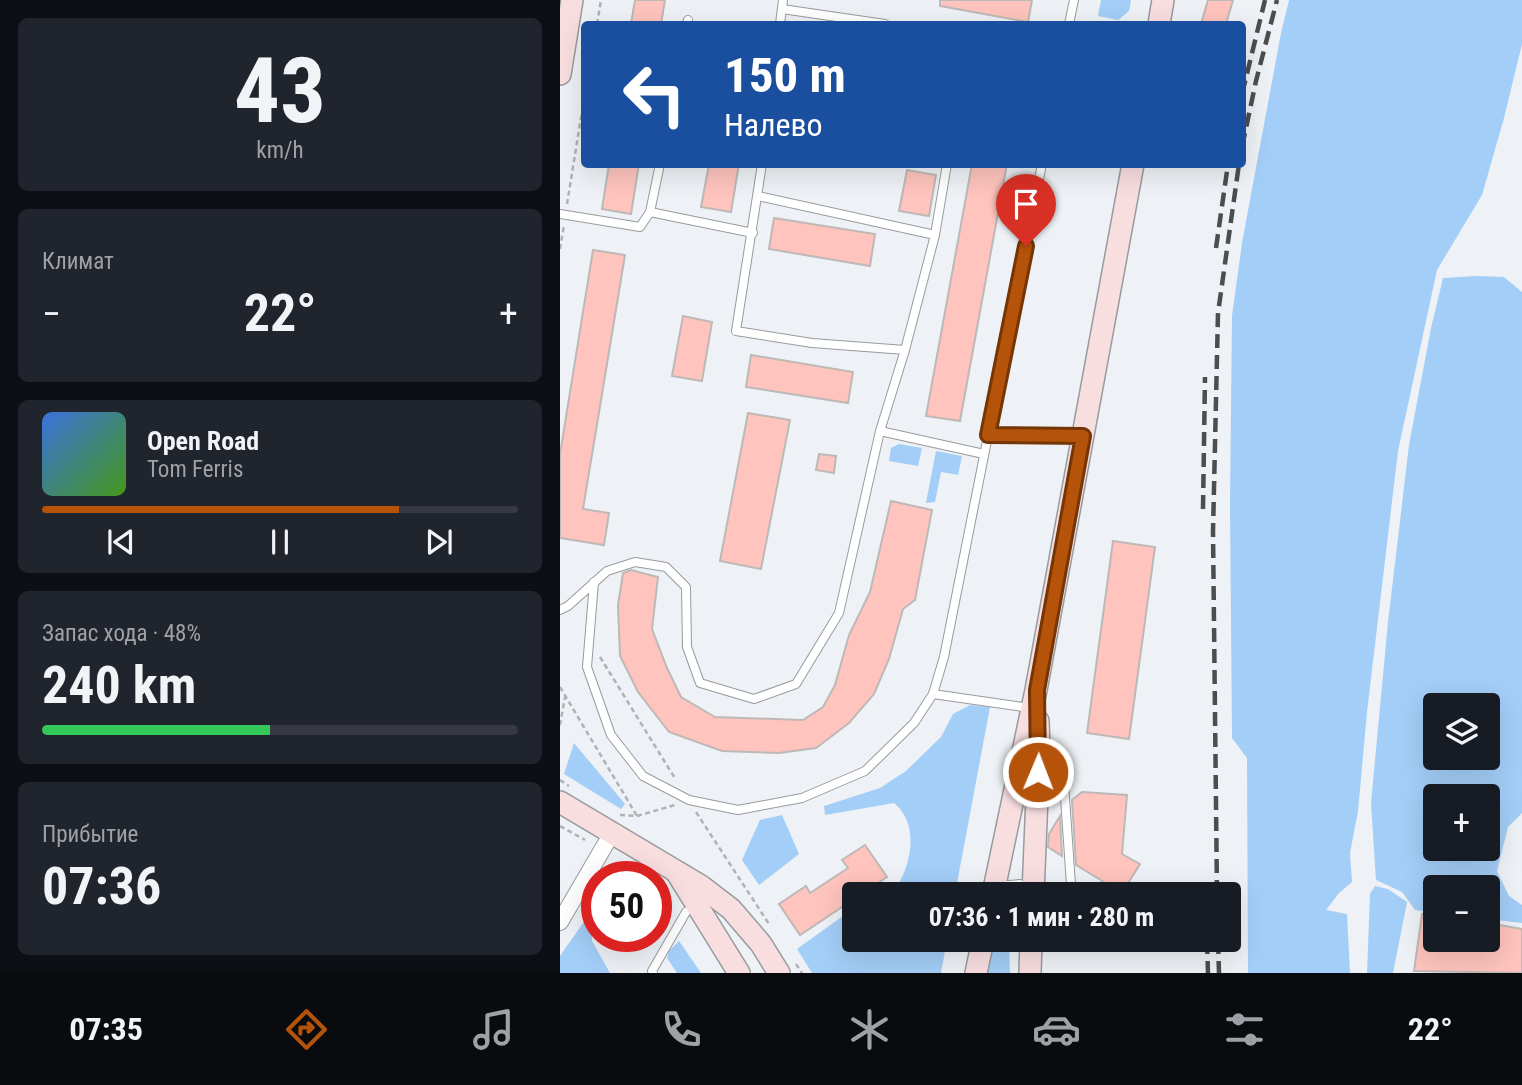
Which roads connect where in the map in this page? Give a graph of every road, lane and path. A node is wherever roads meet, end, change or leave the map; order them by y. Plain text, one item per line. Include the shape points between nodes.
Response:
1 (572, 0) edge
2 (601, 0) edge
3 (1074, 0) edge
4 (1163, 0) edge
5 (783, 4) edge
6 (598, 21) edge
7 (870, 21) edge
8 (1070, 21) edge
9 (1159, 21) edge
10 (561, 65) edge
11 (581, 116) edge
12 (659, 168) edge
13 (762, 168) edge
14 (946, 168) edge
15 (1041, 168) edge
16 (1132, 168) edge
17 (758, 197) junction
18 (650, 212) junction
19 (563, 215) edge
20 (753, 233) junction
21 (935, 235) junction
22 (560, 249) edge
23 (905, 350) junction
24 (880, 431) junction
25 (988, 435) junction
26 (1083, 436) junction
27 (984, 454) junction
28 (594, 582) junction
29 (560, 610) edge
30 (560, 687) edge
31 (933, 694) junction
32 (566, 696) junction
33 (1035, 699) junction
34 (560, 725) edge
35 (1039, 748) junction
36 (560, 780) edge
37 (565, 794) edge
38 (689, 800) junction
39 (611, 810) dead end
40 (637, 816) junction
41 (612, 833) junction
42 (676, 871) junction
43 (996, 882) edge
44 (1033, 882) edge
45 (1071, 882) edge
46 (686, 912) dead end
47 (560, 922) edge
48 (980, 952) edge
49 (653, 973) edge
50 (739, 973) edge
51 (779, 973) edge
52 (976, 973) edge

1 - 10 main road
2 - 6 path
3 - 8 lane
4 - 9 main road
5 - 7 lane
11 - 19 path
12 - 18 lane
13 - 17 lane
14 - 21 lane
15 - 25 lane
16 - 26 main road
17 - 20 lane
17 - 21 lane
18 - 19 lane via 640,228
18 - 20 lane
19 - 22 path
20 - 23 lane via 736,331
21 - 23 lane
23 - 24 lane
24 - 27 lane
24 - 28 lane via 839,613 796,684 754,699 700,683 687,648 686,587 666,567 635,562 607,571
25 - 26 lane
25 - 27 lane
26 - 33 main road
27 - 31 lane
28 - 29 lane
28 - 38 lane via 587,667 611,735 643,776
30 - 32 path
31 - 33 lane
31 - 38 lane via 914,723 865,771 802,798 738,810
32 - 34 path
32 - 40 path
33 - 35 main road
33 - 43 main road
35 - 44 main road
35 - 45 lane via 1064,783
36 - 37 path
37 - 41 main road
38 - 40 path
39 - 40 path via 621,816
41 - 42 main road
41 - 47 street
42 - 50 main road
42 - 51 main road via 732,909
46 - 49 lane
48 - 52 main road

